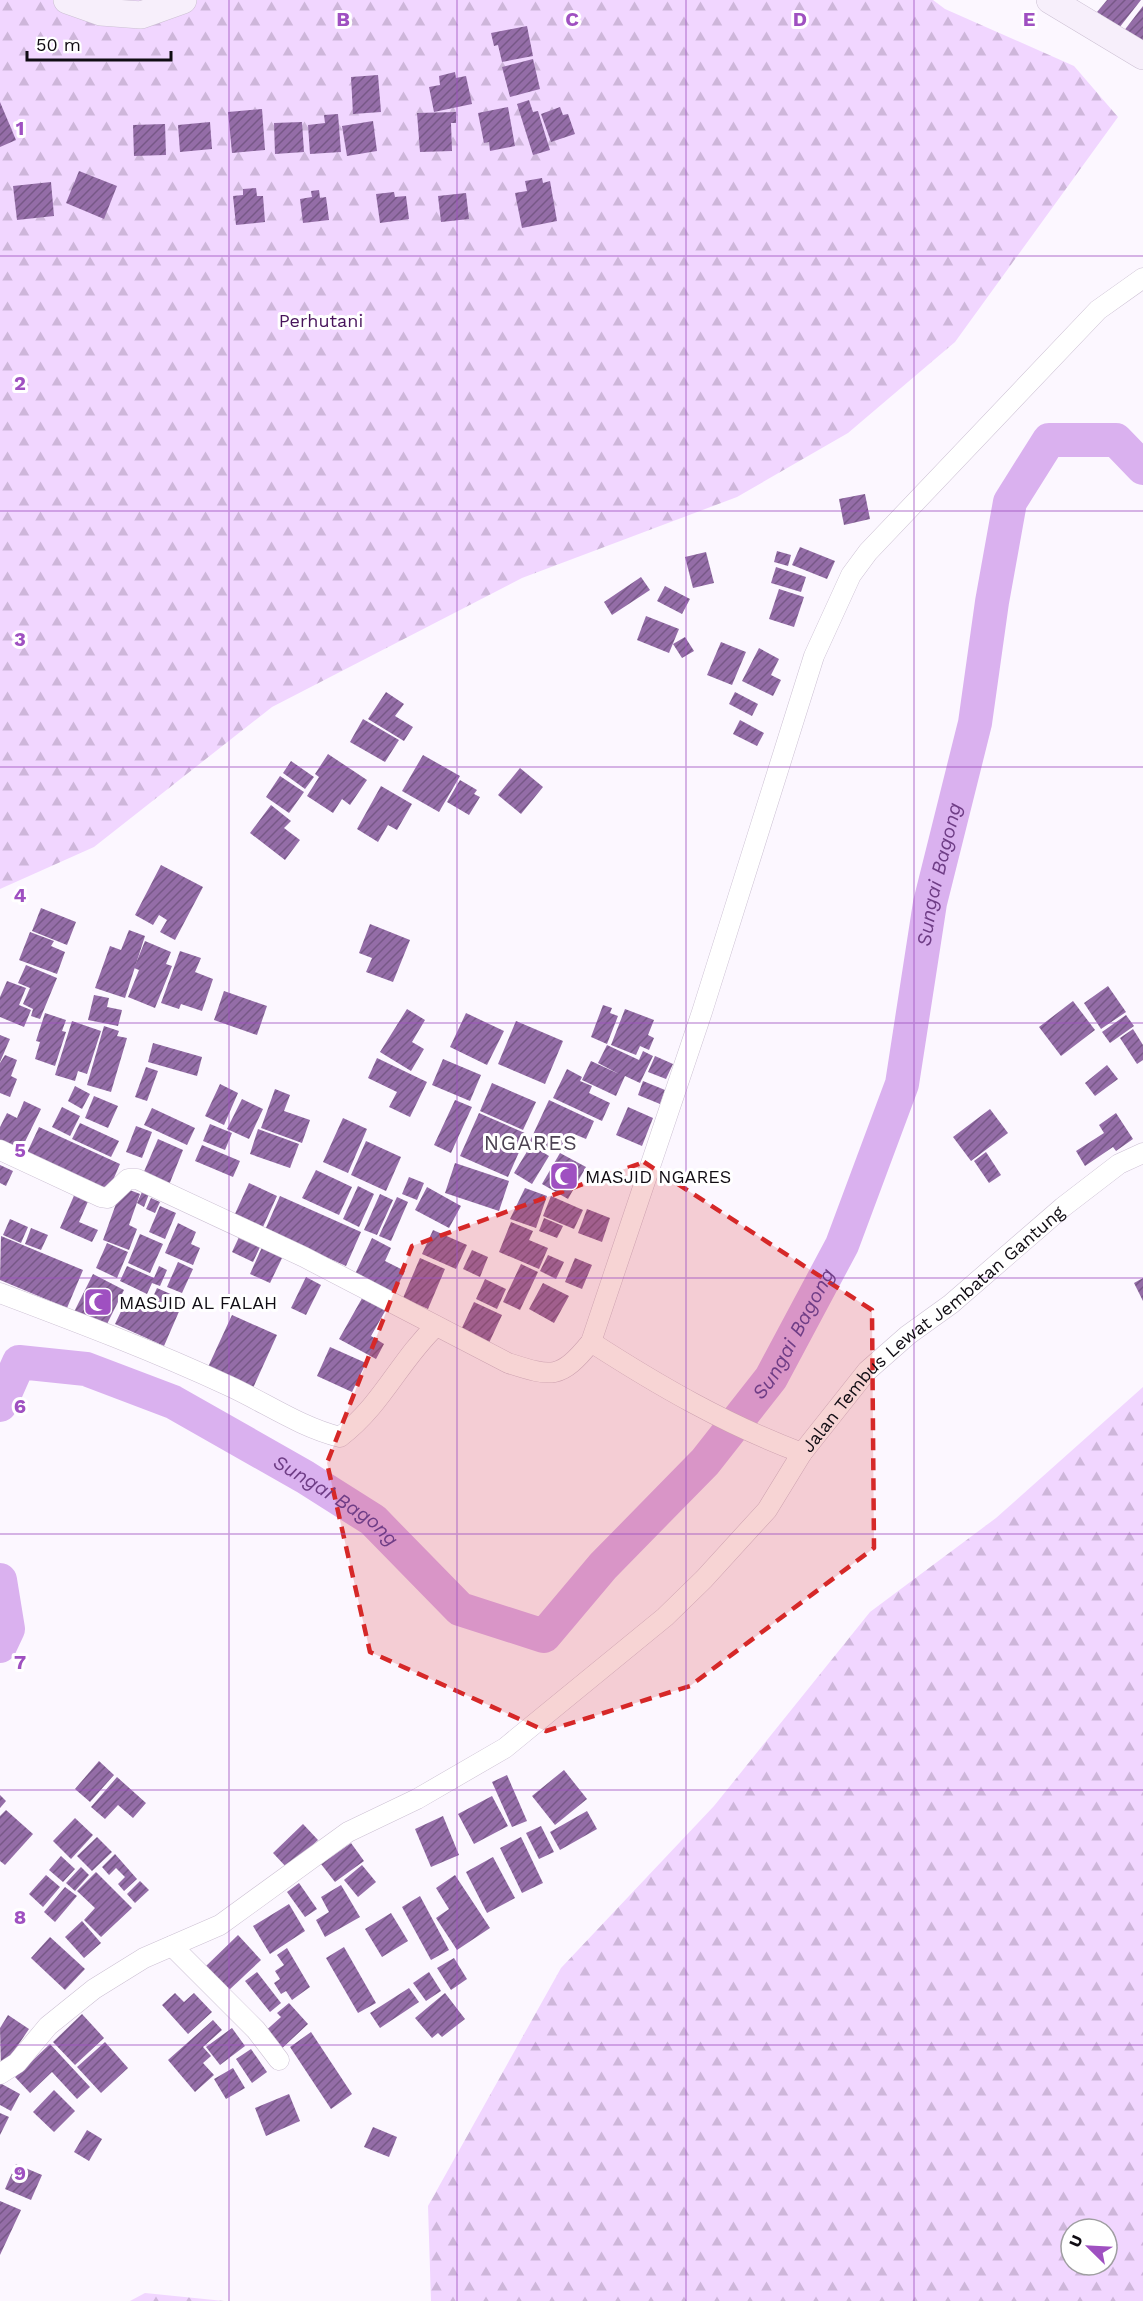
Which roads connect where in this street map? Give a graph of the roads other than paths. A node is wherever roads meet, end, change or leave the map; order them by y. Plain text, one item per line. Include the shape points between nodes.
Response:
1 (67, 0) edge
2 (183, 0) edge
3 (1050, 0) edge
4 (1143, 56) edge
5 (1143, 278) edge
6 (0, 1150) edge
7 (1143, 1153) edge
8 (0, 1293) edge
9 (436, 1326) junction
10 (591, 1342) junction
11 (802, 1453) junction
12 (172, 1946) junction
13 (279, 2060) dead end
14 (0, 2074) edge

1 - 2 main road via 101,12 141,15
3 - 4 main road
5 - 10 street via 1090,318 868,552 851,575 814,656 702,1012
6 - 9 street via 101,1197 108,1198 128,1179 137,1179 304,1257
7 - 11 street, Jalan Tembus Lewat Jembatan Gantung via 1119,1164 1063,1207 867,1371
8 - 9 street via 147,1349 314,1430 340,1437 363,1419 418,1343
9 - 10 street via 508,1363 544,1375 571,1368
10 - 11 street, Jalan Tembus Lewat Jembatan Gantung via 665,1390
11 - 12 street via 767,1510 704,1580 506,1748 348,1833 220,1925
12 - 13 street via 256,2030
12 - 14 street via 144,1958 94,1989 48,2026 17,2063

